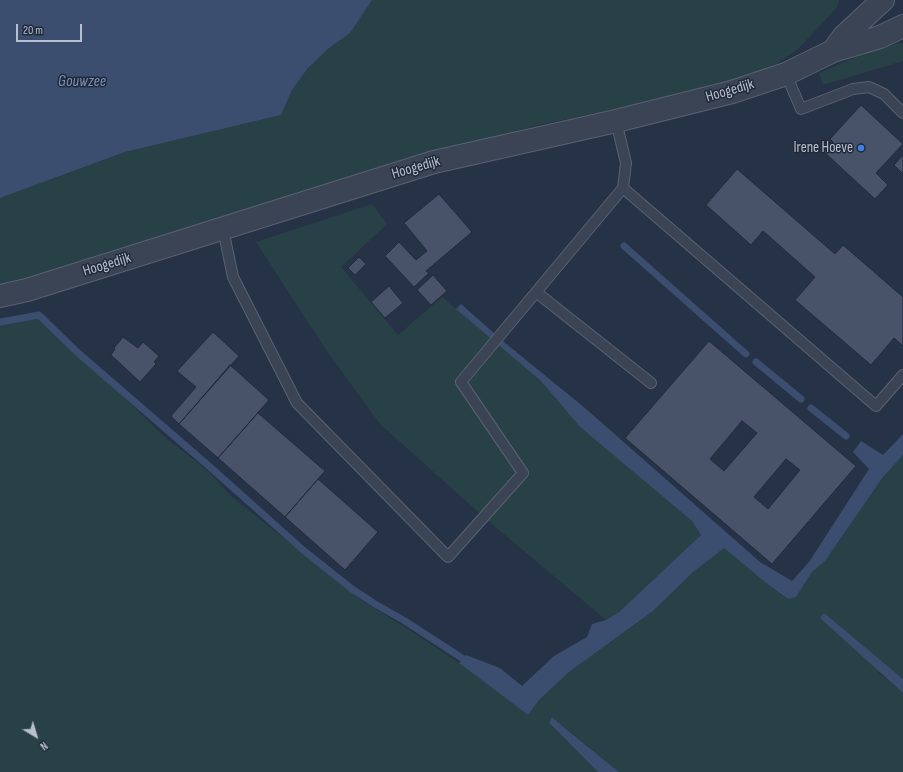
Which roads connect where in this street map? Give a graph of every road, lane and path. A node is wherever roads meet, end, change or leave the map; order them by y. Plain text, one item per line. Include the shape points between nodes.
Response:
1 (883, 0) edge
2 (903, 26) edge
3 (833, 51) junction
4 (786, 74) junction
5 (903, 113) edge
6 (616, 122) junction
7 (622, 188) junction
8 (223, 229) junction
9 (536, 292) junction
10 (0, 296) edge
11 (903, 375) edge
12 (651, 383) dead end

1 - 3 street, Hoogedijk via 844,36
2 - 3 street, Hoogedijk via 880,37
3 - 4 street, Hoogedijk
4 - 5 lane via 801,109 853,89 869,87 884,94
4 - 6 street, Hoogedijk via 732,92
6 - 7 lane via 626,163
6 - 8 street, Hoogedijk via 434,162
7 - 9 lane
7 - 11 lane via 876,406
8 - 9 lane via 233,277 297,404 448,557 523,473 461,382
8 - 10 street, Hoogedijk via 27,290
9 - 12 lane

